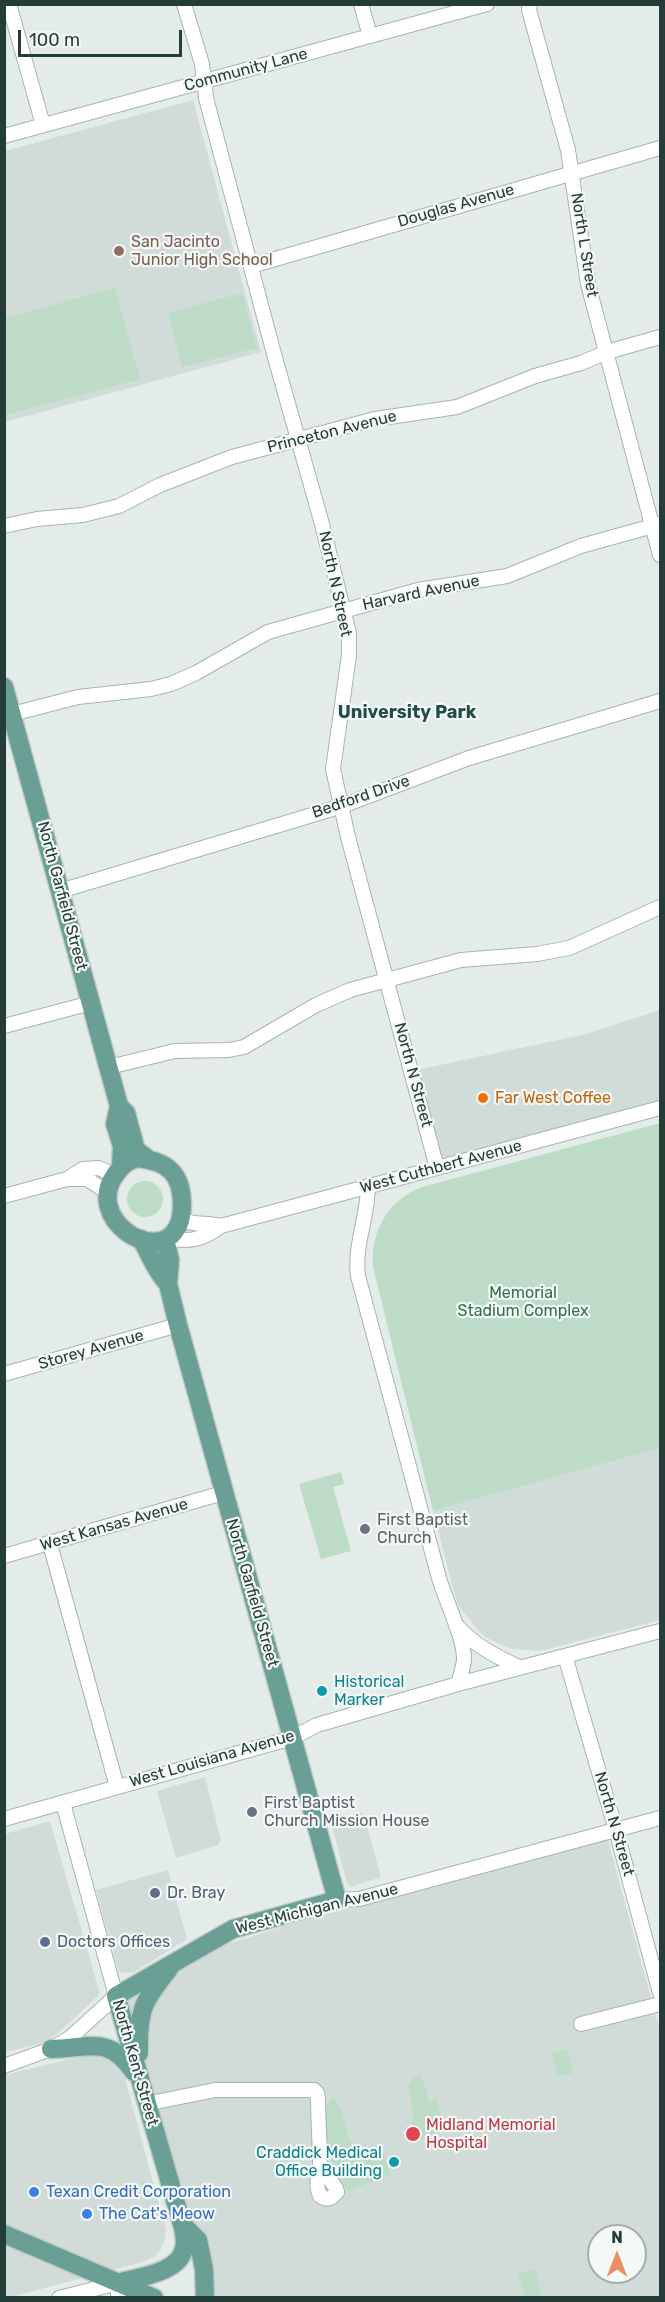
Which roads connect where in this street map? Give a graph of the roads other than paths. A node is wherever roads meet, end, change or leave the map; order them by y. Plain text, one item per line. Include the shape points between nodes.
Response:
1 (9, 4) edge
2 (184, 4) edge
3 (361, 4) edge
4 (487, 4) edge
5 (530, 4) edge
6 (370, 36) junction
7 (204, 81) junction
8 (43, 125) junction
9 (4, 135) edge
10 (660, 148) edge
11 (573, 173) junction
12 (251, 266) junction
13 (660, 337) edge
14 (607, 352) junction
15 (299, 440) junction
16 (657, 525) edge
17 (4, 526) edge
18 (660, 555) edge
19 (343, 610) junction
20 (4, 687) edge
21 (660, 701) edge
22 (12, 714) junction
23 (342, 806) junction
24 (60, 891) junction
25 (660, 907) edge
26 (387, 980) junction
27 (91, 1003) junction
28 (4, 1026) edge
29 (109, 1067) junction
30 (119, 1106) junction
31 (660, 1108) edge
32 (148, 1159) junction
33 (437, 1168) junction
34 (118, 1170) junction
35 (67, 1179) junction
36 (368, 1186) junction
37 (107, 1192) junction
38 (4, 1196) edge
39 (181, 1219) junction
40 (221, 1226) junction
41 (141, 1239) junction
42 (166, 1239) junction
43 (168, 1284) junction
44 (178, 1325) junction
45 (4, 1374) edge
46 (223, 1493) junction
47 (50, 1544) junction
48 (4, 1556) edge
49 (457, 1626) junction
50 (660, 1631) edge
51 (565, 1656) junction
52 (519, 1667) junction
53 (458, 1684) junction
54 (292, 1738) junction
55 (117, 1787) junction
56 (63, 1803) junction
57 (660, 1818) edge
58 (4, 1819) edge
59 (616, 1830) junction
60 (338, 1900) junction
61 (175, 1962) junction
62 (660, 1993) edge
63 (116, 1996) junction
64 (660, 2004) edge
65 (581, 2024) dead end
66 (51, 2049) junction
67 (4, 2066) edge
68 (139, 2079) junction
69 (146, 2104) junction
70 (320, 2166) dead end
71 (182, 2224) junction
72 (4, 2234) edge
73 (118, 2290) edge
74 (59, 2298) edge
75 (154, 2298) edge
76 (205, 2298) edge

1 - 8 street
2 - 7 street, North N Street
3 - 6 street
4 - 6 street, Community Lane
5 - 11 street, North L Street
6 - 7 street, Community Lane
7 - 8 street, Community Lane
7 - 12 street, North N Street
8 - 9 street, Community Lane
10 - 11 street, Douglas Avenue
11 - 12 street, Douglas Avenue
11 - 14 street, North L Street via 588,284
12 - 15 street, North N Street
13 - 14 street, Princeton Avenue
14 - 15 street, Princeton Avenue via 457,407 375,419
14 - 16 street, North L Street
15 - 17 street, Princeton Avenue via 232,457 119,506
15 - 19 street, North N Street
16 - 18 street, North L Street
16 - 19 street, Harvard Avenue via 581,546 507,576 418,590
19 - 22 street, Harvard Avenue via 268,632 171,684 78,697
19 - 23 street, North N Street via 349,655 333,769
20 - 22 main road, North Garfield Street
21 - 23 street, Bedford Drive via 469,758
22 - 24 main road, North Garfield Street
23 - 24 street, Bedford Drive
23 - 26 street, North N Street
24 - 27 main road, North Garfield Street
25 - 26 street via 569,948 461,960
26 - 29 street via 316,1005 244,1047 175,1051
26 - 33 street, North N Street
27 - 28 street
27 - 29 main road, North Garfield Street
29 - 30 main road, North Garfield Street
30 - 32 main road via 126,1113 136,1150
30 - 34 main road via 115,1124 122,1146
31 - 33 street, West Cuthbert Avenue
32 - 34 main road via 127,1161
32 - 39 main road via 172,1171 179,1181
33 - 36 street, West Cuthbert Avenue
34 - 35 street via 83,1169
34 - 37 main road
35 - 37 street via 87,1179
35 - 38 street
36 - 40 street, West Cuthbert Avenue
36 - 49 street via 357,1257 358,1276 441,1586
37 - 41 main road via 111,1213 124,1231
39 - 40 street, West Cuthbert Avenue via 190,1224 208,1222
39 - 42 main road
40 - 42 street, West Cuthbert Avenue via 207,1236 183,1242
41 - 42 main road
41 - 43 main road via 156,1271
42 - 43 main road via 170,1260
43 - 44 main road, North Garfield Street
44 - 45 street, Storey Avenue
44 - 46 main road, North Garfield Street
46 - 47 street, West Kansas Avenue
46 - 54 main road, North Garfield Street
47 - 48 street, West Kansas Avenue
47 - 55 street
49 - 52 street via 493,1655
49 - 53 street via 464,1654
50 - 51 street, West Louisiana Avenue
51 - 52 street, West Louisiana Avenue
51 - 59 street, North N Street
52 - 53 street, West Louisiana Avenue
53 - 54 street, West Louisiana Avenue via 317,1725
54 - 55 street, West Louisiana Avenue
54 - 60 main road, North Garfield Street
55 - 56 street, West Louisiana Avenue
56 - 58 street, West Louisiana Avenue
56 - 63 street, North Kent Street
57 - 59 street, West Michigan Avenue
59 - 60 street, West Michigan Avenue via 359,1899
59 - 62 street, North N Street
60 - 61 main road, West Michigan Avenue via 233,1929
61 - 63 main road, West Michigan Avenue
61 - 68 main road via 144,2002 139,2029
63 - 66 street, West Michigan Avenue via 71,2037
63 - 68 main road, North Kent Street
64 - 65 street
66 - 67 street, West Michigan Avenue
66 - 68 main road via 114,2049
68 - 69 main road, North Kent Street
69 - 70 street via 215,2090 314,2090 318,2099
69 - 71 main road, North Kent Street
71 - 73 main road, North Kent Street via 184,2249 177,2262
71 - 76 main road via 198,2240
72 - 73 main road
73 - 74 street
73 - 75 main road

